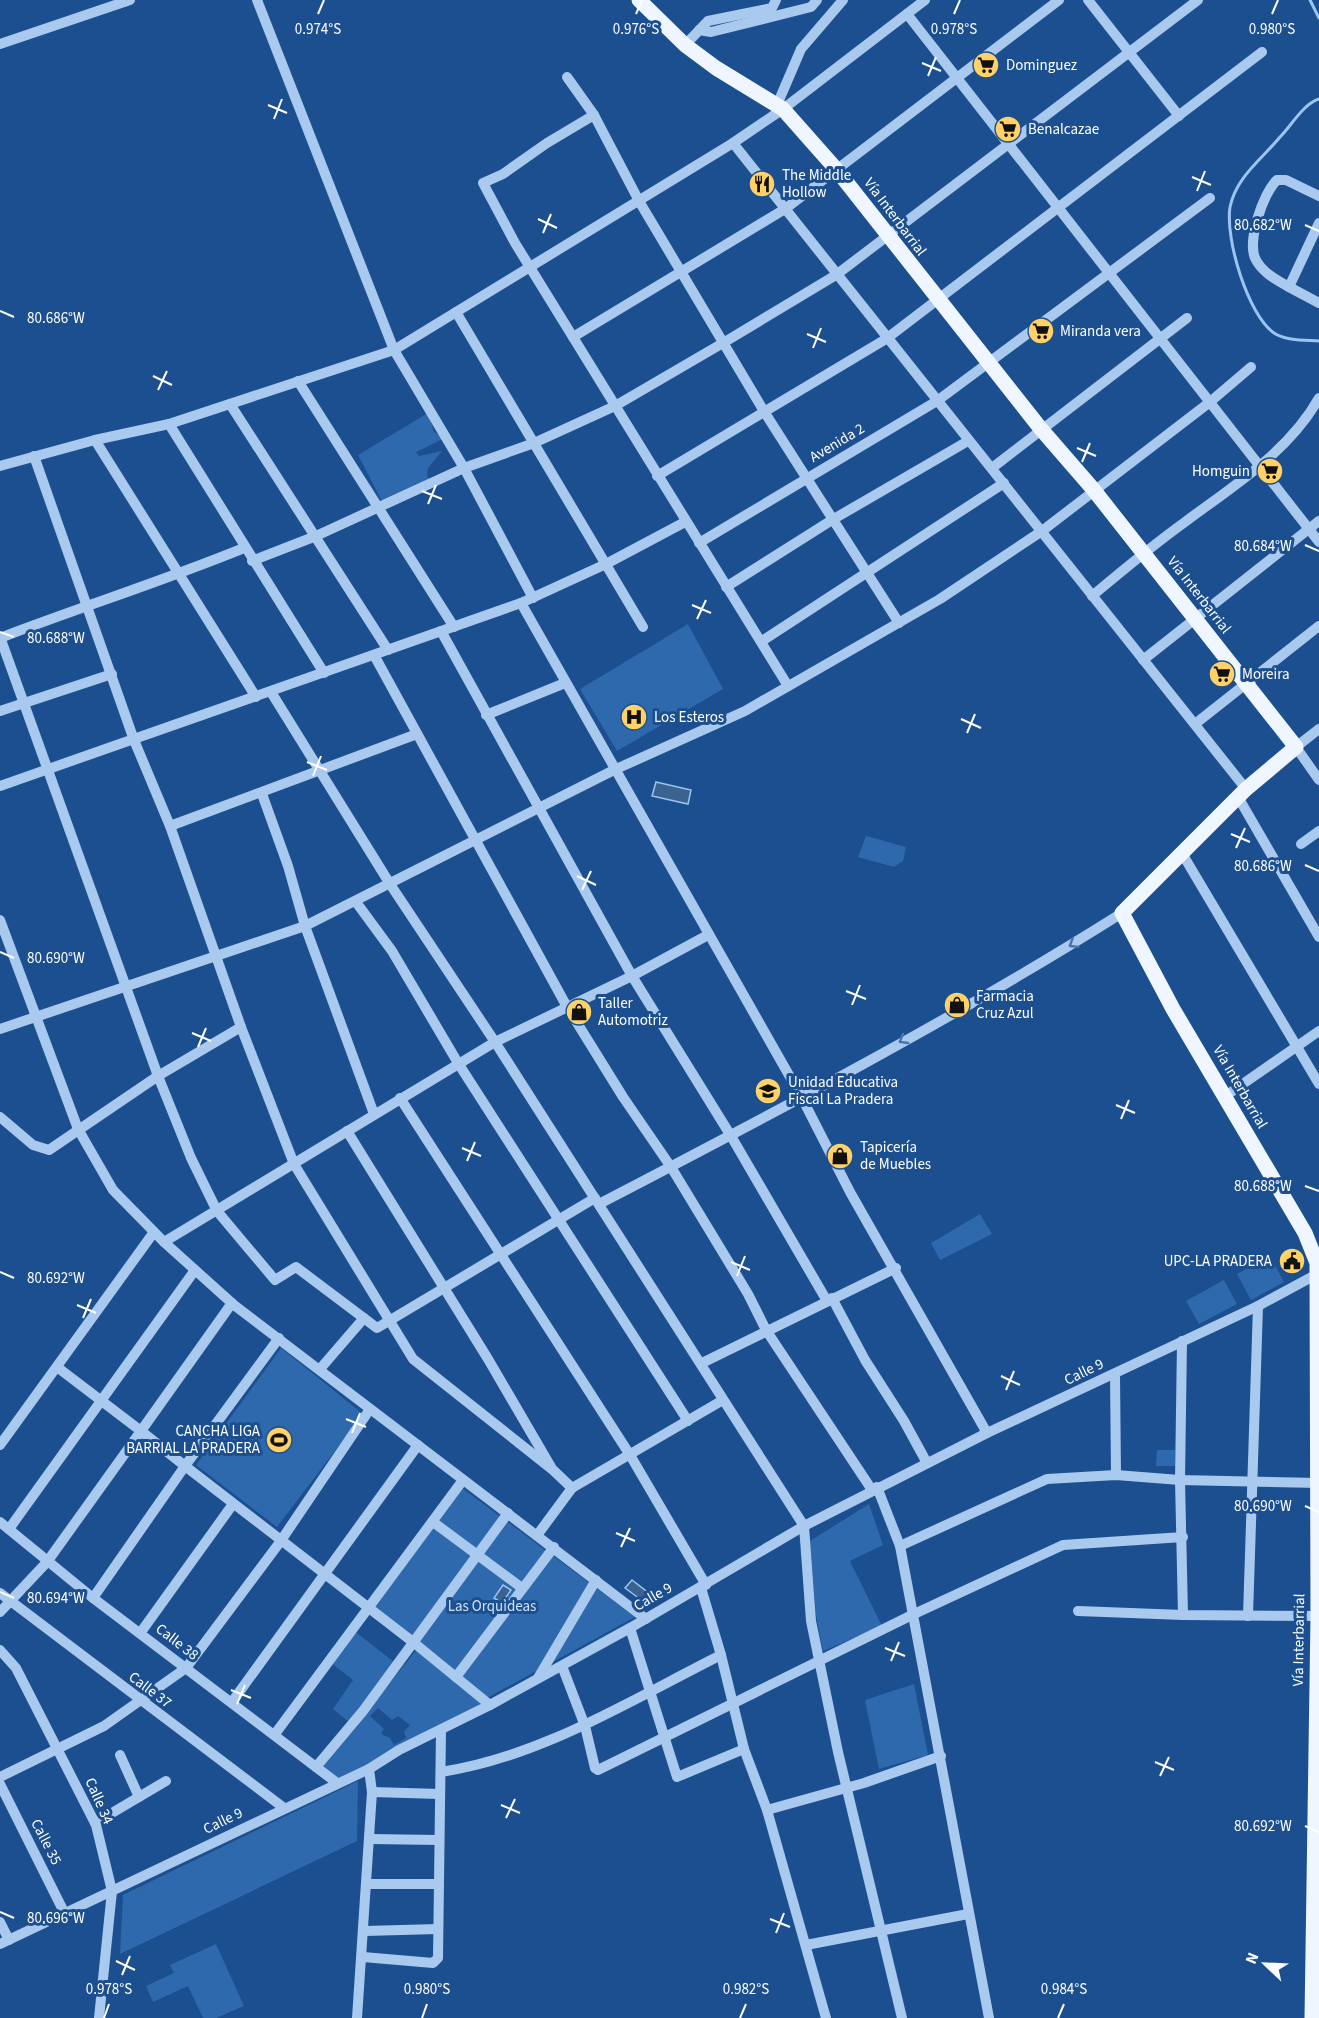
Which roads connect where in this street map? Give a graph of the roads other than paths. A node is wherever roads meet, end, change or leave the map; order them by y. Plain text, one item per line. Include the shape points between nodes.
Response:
1 (257, 0) edge
2 (639, 0) edge
3 (776, 0) edge
4 (817, 0) edge
5 (843, 0) edge
6 (925, 0) edge
7 (1059, 0) edge
8 (1088, 0) edge
9 (1198, 0) edge
10 (123, 1) edge
11 (907, 14) junction
12 (699, 30) junction
13 (0, 44) edge
14 (685, 45) junction
15 (1129, 51) junction
16 (1262, 52) dead end
17 (567, 77) dead end
18 (957, 77) junction
19 (780, 107) junction
20 (594, 115) junction
21 (1179, 116) junction
22 (733, 142) junction
23 (1008, 142) junction
24 (836, 169) junction
25 (1319, 196) edge
26 (1210, 198) dead end
27 (639, 201) junction
28 (1058, 206) junction
29 (784, 209) junction
30 (1319, 223) edge
31 (886, 235) junction
32 (531, 267) junction
33 (681, 272) junction
34 (836, 275) junction
35 (1109, 275) junction
36 (1289, 288) junction
37 (936, 300) junction
38 (1319, 303) edge
39 (456, 312) junction
40 (1187, 318) dead end
41 (573, 337) junction
42 (1158, 337) junction
43 (886, 339) junction
44 (723, 343) junction
45 (394, 350) junction
46 (989, 365) junction
47 (1251, 367) dead end
48 (298, 381) junction
49 (1319, 398) edge
50 (937, 401) junction
51 (1210, 402) junction
52 (230, 404) junction
53 (615, 406) junction
54 (765, 413) junction
55 (169, 424) junction
56 (1041, 429) junction
57 (95, 440) junction
58 (968, 441) junction
59 (534, 443) junction
60 (34, 456) junction
61 (0, 466) edge
62 (1260, 466) junction
63 (464, 468) junction
64 (992, 468) junction
65 (657, 476) junction
66 (807, 479) junction
67 (1004, 483) junction
68 (1094, 489) junction
69 (378, 508) junction
70 (832, 520) junction
71 (1319, 521) edge
72 (685, 522) junction
73 (1308, 529) junction
74 (1042, 531) junction
75 (316, 536) junction
76 (1319, 542) edge
77 (699, 543) junction
78 (244, 548) junction
79 (1142, 553) junction
80 (252, 561) junction
81 (606, 564) junction
82 (179, 574) junction
83 (865, 574) junction
84 (726, 587) junction
85 (1092, 596) junction
86 (533, 598) junction
87 (521, 603) junction
88 (86, 605) junction
89 (1195, 621) junction
90 (899, 623) junction
91 (1319, 626) edge
92 (454, 627) junction
93 (643, 627) dead end
94 (441, 632) junction
95 (0, 638) edge
96 (762, 641) junction
97 (388, 650) junction
98 (374, 655) junction
99 (1143, 660) junction
100 (324, 673) junction
101 (112, 674) junction
102 (565, 683) junction
103 (1246, 683) junction
104 (788, 686) junction
105 (271, 692) junction
106 (256, 697) junction
107 (22, 704) junction
108 (0, 711) edge
109 (486, 715) junction
110 (1195, 724) junction
111 (1319, 729) edge
112 (417, 734) junction
113 (134, 740) junction
114 (1296, 747) junction
115 (46, 770) junction
116 (614, 770) junction
117 (320, 771) junction
118 (1319, 780) edge
119 (0, 786) edge
120 (1242, 793) junction
121 (262, 794) junction
122 (539, 809) junction
123 (170, 826) junction
124 (1319, 831) edge
125 (477, 841) junction
126 (1301, 844) dead end
127 (1183, 855) junction
128 (390, 884) junction
129 (356, 902) junction
130 (1122, 913) junction
131 (0, 920) edge
132 (305, 926) junction
133 (708, 935) junction
134 (1319, 937) edge
135 (217, 956) junction
136 (632, 976) junction
137 (127, 986) junction
138 (566, 1005) junction
139 (37, 1017) junction
140 (241, 1027) junction
141 (0, 1029) edge
142 (1319, 1031) edge
143 (495, 1042) junction
144 (1297, 1045) junction
145 (458, 1063) junction
146 (158, 1076) junction
147 (1319, 1084) edge
148 (1224, 1097) junction
149 (400, 1098) junction
150 (802, 1098) junction
151 (374, 1114) junction
152 (0, 1117) edge
153 (78, 1129) junction
154 (347, 1131) junction
155 (731, 1136) junction
156 (294, 1164) junction
157 (670, 1167) junction
158 (597, 1201) junction
159 (217, 1211) junction
160 (560, 1219) junction
161 (154, 1232) junction
162 (164, 1242) junction
163 (501, 1254) junction
164 (896, 1268) junction
165 (1318, 1269) edge
166 (195, 1270) junction
167 (443, 1288) junction
168 (829, 1300) junction
169 (232, 1304) junction
170 (1258, 1306) junction
171 (364, 1318) junction
172 (390, 1321) junction
173 (766, 1330) junction
174 (279, 1338) junction
175 (1182, 1341) junction
176 (702, 1362) junction
177 (1318, 1366) edge
178 (57, 1367) junction
179 (320, 1369) junction
180 (1115, 1374) junction
181 (723, 1400) junction
182 (101, 1401) junction
183 (370, 1409) junction
184 (688, 1420) junction
185 (141, 1431) junction
186 (987, 1433) junction
187 (0, 1445) edge
188 (418, 1445) junction
189 (630, 1455) junction
190 (927, 1462) junction
191 (184, 1466) junction
192 (553, 1470) junction
193 (1116, 1475) junction
194 (463, 1480) junction
195 (1180, 1480) junction
196 (1250, 1482) junction
197 (1318, 1483) edge
198 (572, 1488) junction
199 (875, 1489) junction
200 (233, 1504) junction
201 (508, 1513) junction
202 (0, 1522) edge
203 (433, 1522) junction
204 (804, 1526) junction
205 (9, 1529) junction
206 (538, 1534) junction
207 (1183, 1537) junction
208 (280, 1542) junction
209 (900, 1546) junction
210 (554, 1547) junction
211 (477, 1555) junction
212 (47, 1563) junction
213 (325, 1575) junction
214 (596, 1580) junction
215 (703, 1586) junction
216 (522, 1588) junction
217 (0, 1593) edge
218 (93, 1598) junction
219 (12, 1602) junction
220 (368, 1610) junction
221 (1078, 1611) dead end
222 (0, 1612) edge
223 (912, 1616) junction
224 (1183, 1616) junction
225 (1248, 1616) junction
226 (1318, 1616) edge
227 (646, 1618) junction
228 (630, 1628) junction
229 (141, 1632) junction
230 (413, 1642) junction
231 (0, 1650) edge
232 (721, 1655) junction
233 (819, 1661) junction
234 (562, 1666) junction
235 (186, 1668) junction
236 (456, 1677) junction
237 (537, 1680) junction
238 (651, 1690) junction
239 (140, 1701) junction
240 (232, 1702) junction
241 (733, 1704) junction
242 (490, 1705) junction
243 (1318, 1713) edge
244 (585, 1726) junction
245 (441, 1730) junction
246 (275, 1734) junction
247 (664, 1737) junction
248 (57, 1748) junction
249 (744, 1749) junction
250 (120, 1755) dead end
251 (941, 1756) junction
252 (316, 1767) junction
253 (369, 1769) junction
254 (441, 1772) junction
255 (0, 1777) edge
256 (166, 1782) dead end
257 (338, 1783) junction
258 (0, 1784) edge
259 (846, 1788) junction
260 (372, 1792) junction
261 (440, 1794) junction
262 (139, 1797) junction
263 (284, 1808) junction
264 (767, 1810) junction
265 (95, 1823) junction
266 (1317, 1825) edge
267 (369, 1839) junction
268 (439, 1840) junction
269 (367, 1884) junction
270 (438, 1884) junction
271 (111, 1891) junction
272 (65, 1914) junction
273 (968, 1914) junction
274 (0, 1922) edge
275 (438, 1929) junction
276 (365, 1930) junction
277 (882, 1930) junction
278 (4, 1942) edge
279 (806, 1945) junction
280 (363, 1957) junction
281 (99, 2018) edge
282 (357, 2018) edge
283 (826, 2018) edge
284 (902, 2018) edge
285 (989, 2018) edge
286 (1312, 2018) edge

1 - 45 street
2 - 14 main road, Vía Interbarrial
3 - 12 street via 772,8 713,19
4 - 12 street via 811,7 711,32
5 - 19 street via 801,49
6 - 11 street
7 - 18 street
8 - 15 street
9 - 15 street
10 - 13 street
11 - 18 street
11 - 19 street
12 - 14 street
14 - 19 main road, Vía Interbarrial
15 - 21 street
15 - 23 street
16 - 21 street
17 - 20 street
18 - 23 street
18 - 24 street
19 - 22 street
19 - 24 main road, Vía Interbarrial
20 - 27 street
20 - 32 street via 483,183
21 - 28 street
22 - 27 street
22 - 29 street
23 - 28 street
23 - 31 street
24 - 29 street
24 - 31 main road, Vía Interbarrial
25 - 36 street via 1286,180 1277,180 1270,186 1257,222 1252,250 1256,261
26 - 35 street, Avenida 2
27 - 32 street
27 - 33 street
28 - 35 street
28 - 37 street
29 - 33 street
29 - 34 street
30 - 36 street
31 - 34 street
31 - 37 main road, Vía Interbarrial
32 - 39 street
32 - 41 street
33 - 41 street
33 - 44 street
34 - 43 street
34 - 44 street
35 - 42 street
35 - 46 street, Avenida 2
36 - 38 street
37 - 43 street
37 - 46 main road, Vía Interbarrial
39 - 45 street
39 - 59 street
40 - 42 street
41 - 53 street
42 - 51 street
42 - 56 street
43 - 50 street
43 - 54 street
44 - 53 street
44 - 54 street
45 - 48 street
45 - 63 street
46 - 50 street, Avenida 2
46 - 56 main road, Vía Interbarrial
47 - 51 street
48 - 52 street
48 - 69 street
49 - 62 street via 1305,423
50 - 58 street
50 - 66 street, Avenida 2
51 - 62 street
51 - 68 street
52 - 55 street
52 - 75 street
53 - 59 street
53 - 65 street
54 - 65 street
54 - 66 street
55 - 57 street
55 - 78 street
56 - 64 street
56 - 68 main road, Vía Interbarrial
57 - 60 street
57 - 82 street
58 - 64 street
58 - 70 street
59 - 63 street
59 - 81 street
60 - 61 street
60 - 88 street
62 - 73 street
62 - 79 street
63 - 69 street
63 - 86 street
64 - 67 street
65 - 72 street
66 - 70 street
66 - 77 street, Avenida 2
67 - 74 street
67 - 83 street
68 - 74 street
68 - 79 main road, Vía Interbarrial
69 - 75 street
69 - 92 street
70 - 83 street
70 - 84 street
71 - 73 street
72 - 77 street
72 - 81 street
73 - 76 street
73 - 89 street
74 - 85 street
74 - 90 street
75 - 80 street
75 - 97 street
77 - 84 street
78 - 80 street
78 - 82 street
79 - 85 street
79 - 89 main road, Vía Interbarrial
80 - 100 street
81 - 86 street
81 - 93 street
82 - 88 street
82 - 106 street
83 - 90 street
83 - 96 street
84 - 96 street
85 - 99 street
86 - 87 street
87 - 92 street
87 - 102 street
88 - 95 street
88 - 101 street
89 - 99 street
89 - 103 main road, Vía Interbarrial
90 - 104 street
91 - 103 street
92 - 94 street
94 - 97 street
94 - 109 street
95 - 107 street
96 - 104 street
97 - 98 street
98 - 100 street
98 - 112 street
99 - 110 street
100 - 105 street
101 - 107 street
101 - 113 street
102 - 109 street
102 - 116 street
103 - 110 street
103 - 114 main road, Vía Interbarrial
104 - 116 street via 716,725
105 - 106 street
105 - 117 street
106 - 113 street
107 - 108 street
107 - 115 street
109 - 122 street
110 - 120 street
111 - 114 street
112 - 117 street
112 - 125 street
113 - 115 street
113 - 123 street
114 - 118 street
114 - 120 main road
115 - 119 street
115 - 137 street
116 - 122 street
116 - 133 street
117 - 121 street
117 - 128 street
120 - 127 main road
120 - 134 street
121 - 123 street
121 - 132 street
122 - 125 street
122 - 136 street
123 - 135 street
124 - 126 street
125 - 128 street
125 - 138 street
127 - 130 main road
127 - 144 street
128 - 129 street
128 - 143 street
129 - 132 street
129 - 145 street via 392,951
130 - 148 main road, Vía Interbarrial
130 -> 150 street via 1051,958
131 - 139 street
132 - 135 street
132 - 151 street
133 - 136 street
133 - 150 street
135 - 137 street
135 - 140 street
136 - 138 street
136 - 155 street
137 - 139 street
137 - 146 street
138 - 143 street
138 - 157 street
139 - 141 street
139 - 153 street
140 - 146 street
140 - 156 street
142 - 144 street
143 - 145 street
143 - 158 street
144 - 147 street
144 - 148 street
145 - 149 street
145 - 160 street
146 - 153 street
146 - 159 street
148 - 165 main road, Vía Interbarrial via 1305,1233
149 - 151 street
149 - 163 street
150 - 155 street
150 - 164 street via 850,1192
151 - 154 street
152 - 153 street via 40,1149 55,1146
153 - 161 street via 108,1183
154 - 156 street
154 - 167 street
155 - 157 street
155 - 168 street
156 - 159 street
156 - 172 street
157 - 158 street
157 - 173 street
158 - 160 street
158 - 176 street
159 - 162 street
159 - 171 street via 275,1280 296,1267
160 - 163 street
160 - 184 street
161 - 162 street
161 - 178 street
162 - 166 street
163 - 167 street
163 - 189 street
164 - 168 street
164 - 186 street
165 - 170 street, Calle 9
165 - 177 main road, Vía Interbarrial
166 - 169 street
166 - 182 street
167 - 172 street
167 - 192 street
168 - 173 street
168 - 190 street
169 - 174 street
169 - 185 street
170 - 175 street, Calle 9
170 - 196 street
171 - 172 street via 377,1328
171 - 179 street
172 - 192 street via 413,1359
173 - 176 street
173 - 199 street
174 - 179 street
174 - 191 street
175 - 180 street, Calle 9
175 - 195 street
176 - 181 street
177 - 197 main road, Vía Interbarrial
178 - 182 street
178 - 187 street
179 - 183 street
180 - 186 street, Calle 9
180 - 193 street
181 - 184 street
181 - 204 street
182 - 185 street
182 - 205 street
183 - 188 street
183 - 208 street
184 - 189 street
185 - 191 street
185 - 212 street
186 - 190 street, Calle 9
188 - 194 street
188 - 213 street
189 - 198 street
189 - 215 street
190 - 199 street, Calle 9
191 - 200 street
191 - 218 street
192 - 198 street
193 - 195 street
193 - 209 street via 1047,1479
194 - 201 street
194 - 203 street
195 - 196 street
195 - 207 street
196 - 197 street
196 - 225 street
197 - 226 main road, Vía Interbarrial
198 - 206 street
199 - 204 street, Calle 9
199 - 209 street
200 - 208 street
200 - 229 street
201 - 206 street
201 - 211 street
202 - 205 street, Calle 38
203 - 211 street
203 - 220 street
204 - 215 street, Calle 9
204 - 233 street via 811,1621
205 - 212 street, Calle 38
206 - 210 street
207 - 223 street via 1063,1545
207 - 224 street
208 - 213 street
208 - 235 street
209 - 223 street
210 - 214 street
210 - 216 street
211 - 216 street
211 - 230 street
212 - 218 street, Calle 38
212 - 219 street
213 - 220 street
213 - 240 street
214 - 227 street
214 - 237 street
215 - 227 street, Calle 9
215 - 232 street
216 - 236 street
217 - 219 street, Calle 37
218 - 229 street, Calle 38
219 - 222 street
219 - 239 street, Calle 37
220 - 230 street
220 - 246 street
221 - 224 street
223 - 233 street
223 - 251 street
224 - 225 street
225 - 226 street
226 - 243 main road, Vía Interbarrial
227 - 228 street, Calle 9
228 - 234 street, Calle 9
228 - 238 street
229 - 235 street, Calle 38
230 - 236 street
230 - 252 street
231 - 248 street, Calle 34 via 16,1668
232 - 238 street
232 - 241 street
233 - 241 street
233 - 259 street
234 - 237 street, Calle 9
234 - 244 street
235 - 239 street
235 - 240 street, Calle 38
236 - 242 street
237 - 242 street, Calle 9
238 - 244 street
238 - 247 street
239 - 248 street via 104,1726
239 - 263 street, Calle 37
240 - 246 street, Calle 38
241 - 247 street
241 - 249 street
242 - 245 street, Calle 9
243 - 266 main road, Vía Interbarrial
244 - 247 street via 598,1770
244 - 254 street via 476,1767
245 - 253 street, Calle 9
245 - 254 street
246 - 252 street, Calle 38
247 - 249 street via 677,1777
248 - 255 street
248 - 265 street, Calle 34
249 - 264 street
250 - 262 street
251 - 259 street
251 - 273 street
252 - 257 street, Calle 38
253 - 257 street, Calle 9
253 - 260 street
254 - 261 street
256 - 262 street
257 - 263 street, Calle 9
258 - 272 street, Calle 35
259 - 264 street
259 - 277 street
260 - 261 street
260 - 267 street
261 - 268 street
262 - 265 street
263 - 271 street, Calle 9
264 - 279 street
265 - 271 street, Calle 34
266 - 286 main road, Vía Interbarrial
267 - 268 street
267 - 269 street
268 - 270 street
269 - 270 street
269 - 276 street
270 - 275 street
271 - 272 street, Calle 9
271 - 281 street, Calle 34
272 - 278 street, Calle 9
273 - 277 street
273 - 285 street
274 - 278 street
275 - 276 street
275 - 280 street via 438,1958 433,1963
276 - 280 street
277 - 279 street
277 - 284 street
279 - 283 street
280 - 282 street

